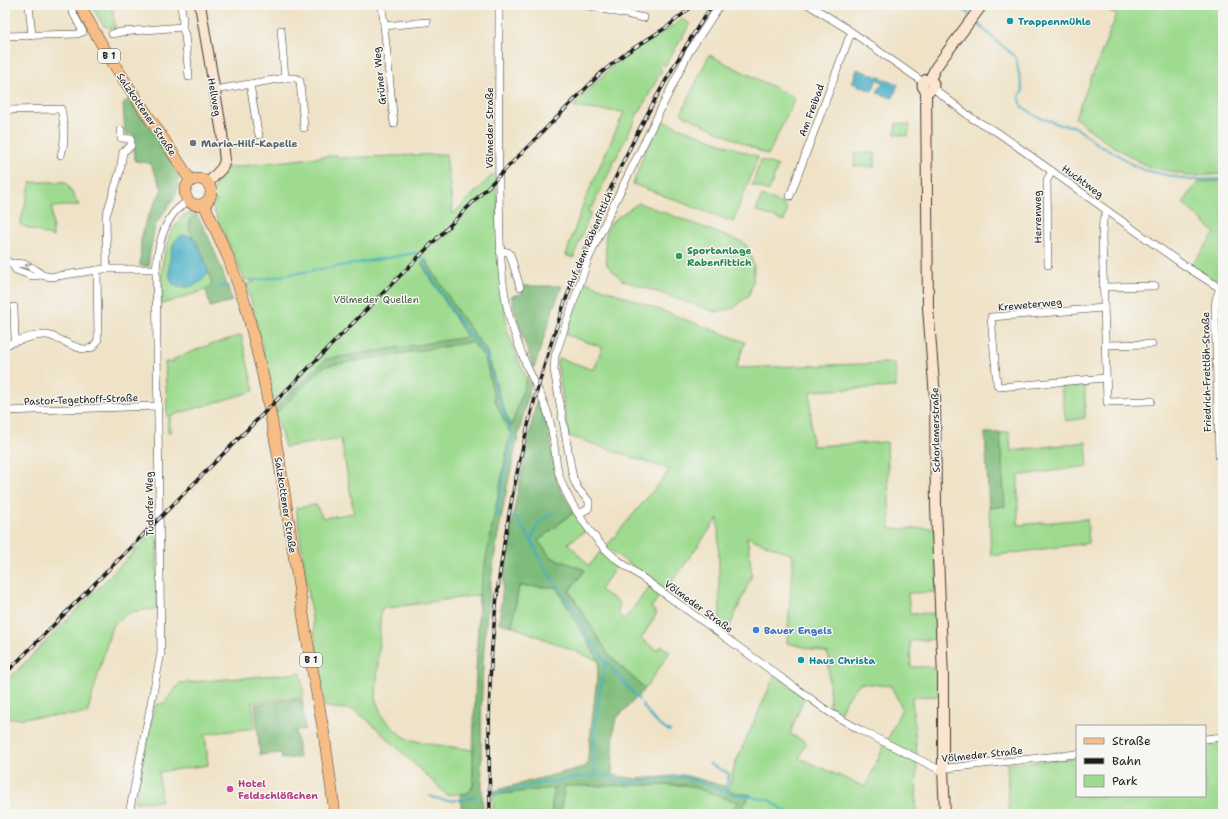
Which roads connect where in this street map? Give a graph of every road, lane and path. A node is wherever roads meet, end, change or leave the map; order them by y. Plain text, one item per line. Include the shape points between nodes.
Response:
1 (29, 5) edge
2 (69, 5) edge
3 (80, 5) edge
4 (181, 5) edge
5 (200, 5) edge
6 (382, 5) edge
7 (499, 5) edge
8 (585, 5) edge
9 (720, 5) edge
10 (809, 5) edge
11 (982, 5) edge
12 (644, 18) dead end
13 (427, 22) dead end
14 (384, 26) junction
15 (182, 27) junction
16 (281, 30) dead end
17 (852, 33) junction
18 (112, 34) dead end
19 (5, 36) edge
20 (32, 36) junction
21 (189, 77) dead end
22 (285, 78) junction
23 (250, 84) junction
24 (928, 85) junction
25 (214, 90) junction
26 (5, 110) edge
27 (394, 124) dead end
28 (304, 128) dead end
29 (121, 130) dead end
30 (259, 136) dead end
31 (61, 155) dead end
32 (1052, 171) junction
33 (190, 180) junction
34 (208, 183) junction
35 (790, 196) dead end
36 (188, 201) junction
37 (204, 204) junction
38 (1107, 211) junction
39 (500, 251) junction
40 (5, 260) edge
41 (1048, 265) dead end
42 (107, 269) junction
43 (156, 269) junction
44 (97, 270) junction
45 (1155, 286) dead end
46 (520, 287) dead end
47 (1104, 288) junction
48 (1221, 289) edge
49 (14, 307) dead end
50 (1104, 308) junction
51 (14, 341) junction
52 (1152, 344) dead end
53 (5, 345) edge
54 (1105, 345) junction
55 (1106, 378) junction
56 (1151, 401) dead end
57 (158, 406) junction
58 (5, 411) edge
59 (1220, 436) edge
60 (1219, 456) dead end
61 (579, 514) junction
62 (1223, 737) edge
63 (1206, 739) edge
64 (1076, 754) edge
65 (943, 769) junction
66 (129, 814) edge
67 (335, 814) edge
68 (945, 814) edge

1 - 20 street
2 - 20 street via 83,32
3 - 33 main road, Salzkottener Straße / B 1 via 119,72
4 - 15 street
5 - 25 street, Hellweg
6 - 14 street, Grüner Weg
7 - 39 street, Völmeder Straße
8 - 12 street
9 - 61 street, Auf dem Rabenfittich via 690,52 616,200 588,260 555,356 554,370 573,478 578,489 589,501 588,509
10 - 17 street, Huchtweg
11 - 24 street via 936,67
13 - 14 street
14 - 27 street, Grüner Weg
15 - 18 street
15 - 21 street via 185,34
16 - 22 street
17 - 24 street, Huchtweg
17 - 35 street, Am Freibad
19 - 20 street
22 - 23 street
22 - 28 street via 296,78 300,81
23 - 25 street
23 - 30 street
24 - 32 street, Huchtweg via 973,119 997,132
24 - 65 street, Schorlemerstraße via 928,308 935,397 936,507 944,720
25 - 34 street, Hellweg via 225,162
26 - 31 street via 60,109 63,119
29 - 42 street via 121,138 131,139 131,146 123,152 106,216
32 - 38 street, Huchtweg
32 - 41 street, Herrenweg via 1047,180
33 - 34 main road via 202,179
33 - 36 main road via 184,190
34 - 37 main road via 211,194
36 - 37 main road via 191,204
36 - 43 street, Tudorfer Weg via 174,213 165,228
37 - 67 main road, Salzkottener Straße / B 1 via 228,257 246,306 263,376 279,459
38 - 47 street via 1103,220
38 - 48 street, Huchtweg
39 - 46 street via 510,254
39 - 61 street, Völmeder Straße via 502,280 514,334 548,414 562,486
40 - 44 street via 16,270 32,276 51,277
42 - 43 street
42 - 44 street
43 - 57 street, Tudorfer Weg
44 - 51 street via 98,339 93,347 78,348 46,335
45 - 47 street
47 - 50 street
48 - 59 street, Friedrich-Frettlöh-Straße via 1216,298 1215,309
49 - 51 street
50 - 54 street
50 - 55 street, Kreweterweg via 991,317 999,387
51 - 53 street
52 - 54 street
54 - 55 street
55 - 56 street via 1107,402
57 - 58 street, Pastor-Tegethoff-Straße
57 - 66 street, Tudorfer Weg via 161,653
59 - 60 street, Friedrich-Frettlöh-Straße
61 - 65 street, Völmeder Straße via 600,544 615,558 829,712 938,769
62 - 63 street
64 - 65 street, Völmeder Straße
65 - 68 street, Schorlemerstraße

